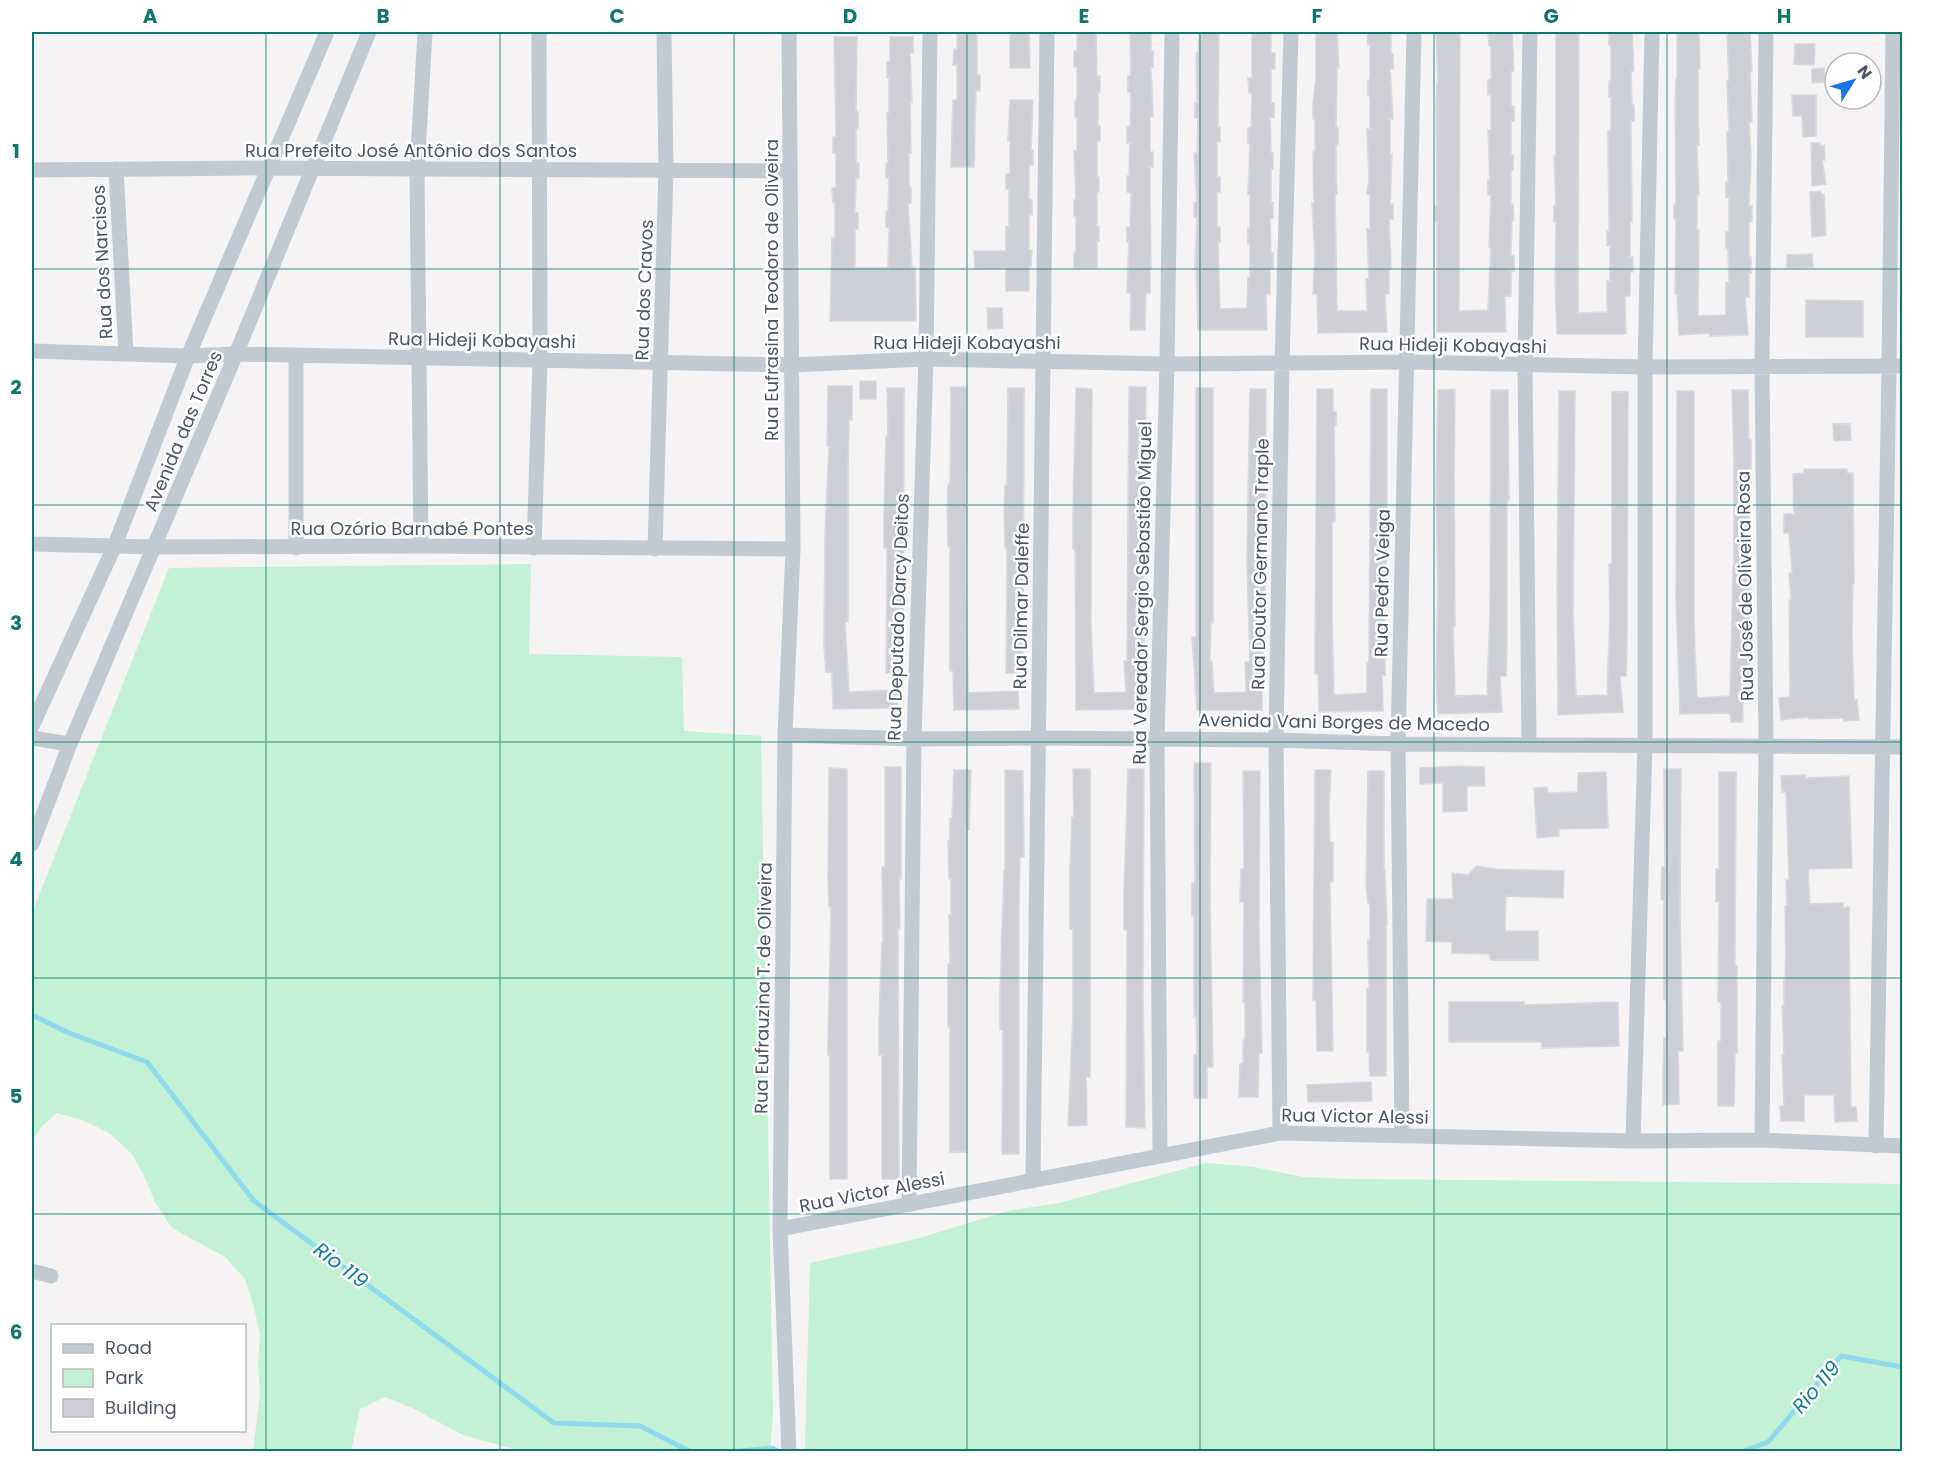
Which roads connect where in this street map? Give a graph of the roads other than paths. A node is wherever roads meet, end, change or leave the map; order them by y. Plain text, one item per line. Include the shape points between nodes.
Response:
1 (327, 32) edge
2 (369, 32) edge
3 (426, 32) edge
4 (539, 32) edge
5 (664, 32) edge
6 (789, 32) edge
7 (930, 32) edge
8 (1047, 32) edge
9 (1172, 32) edge
10 (1291, 32) edge
11 (1414, 32) edge
12 (1530, 32) edge
13 (1652, 32) edge
14 (1766, 32) edge
15 (1893, 32) edge
16 (268, 168) junction
17 (116, 169) junction
18 (312, 169) junction
19 (32, 170) edge
20 (417, 170) junction
21 (666, 170) junction
22 (540, 171) junction
23 (790, 171) junction
24 (32, 351) edge
25 (126, 353) junction
26 (236, 354) junction
27 (188, 356) junction
28 (296, 356) junction
29 (419, 358) junction
30 (926, 359) junction
31 (540, 361) junction
32 (1043, 361) junction
33 (1407, 362) junction
34 (661, 363) junction
35 (1167, 364) junction
36 (1282, 364) junction
37 (791, 365) junction
38 (1762, 365) junction
39 (1525, 366) junction
40 (1896, 366) edge
41 (1645, 367) junction
42 (32, 544) edge
43 (116, 545) junction
44 (420, 546) junction
45 (155, 548) junction
46 (296, 548) junction
47 (534, 548) junction
48 (655, 549) junction
49 (793, 549) junction
50 (32, 726) edge
51 (785, 735) junction
52 (32, 738) edge
53 (1039, 738) junction
54 (914, 739) junction
55 (1156, 740) junction
56 (1276, 740) junction
57 (1529, 743) junction
58 (70, 744) junction
59 (1398, 744) junction
60 (1645, 745) junction
61 (1766, 746) junction
62 (1881, 747) junction
63 (1902, 747) edge
64 (32, 844) edge
65 (1280, 1133) junction
66 (1401, 1136) junction
67 (1762, 1140) junction
68 (1633, 1141) junction
69 (1876, 1146) junction
70 (1902, 1146) edge
71 (1160, 1156) junction
72 (1033, 1181) junction
73 (909, 1204) junction
74 (780, 1229) junction
75 (32, 1271) edge
76 (51, 1276) dead end
77 (789, 1452) edge

1 - 16 street, Avenida das Torres
2 - 18 street, Avenida das Torres
3 - 20 street
4 - 22 street
5 - 21 street, Rua dos Cravos
6 - 23 street, Rua Eufrasina Teodoro de Oliveira
7 - 30 street, Rua Deputado Darcy Deitos
8 - 32 street, Rua Dilmar Daleffe
9 - 35 street, Rua Vereador Sergio Sebastião Miguel
10 - 36 street, Rua Doutor Germano Traple
11 - 33 street, Rua Pedro Veiga
12 - 39 street
13 - 41 street
14 - 38 street, Rua José de Oliveira Rosa
15 - 40 street
16 - 17 street, Rua Prefeito José Antônio dos Santos
16 - 18 street, Rua Prefeito José Antônio dos Santos
16 - 27 street, Avenida das Torres
17 - 19 street, Rua Prefeito José Antônio dos Santos
17 - 25 street, Rua dos Narcisos
18 - 20 street, Rua Prefeito José Antônio dos Santos
18 - 26 street, Avenida das Torres
20 - 22 street, Rua Prefeito José Antônio dos Santos
20 - 29 street
21 - 22 street, Rua Prefeito José Antônio dos Santos
21 - 23 street, Rua Prefeito José Antônio dos Santos
21 - 34 street, Rua dos Cravos
22 - 31 street
23 - 37 street, Rua Eufrasina Teodoro de Oliveira
24 - 25 street, Rua Hideji Kobayashi
25 - 27 street, Rua Hideji Kobayashi
26 - 27 street, Rua Hideji Kobayashi
26 - 28 street, Rua Hideji Kobayashi
26 - 45 street, Avenida das Torres
27 - 43 street, Avenida das Torres
28 - 29 street, Rua Hideji Kobayashi
28 - 46 street
29 - 31 street, Rua Hideji Kobayashi
29 - 44 street
30 - 32 street, Rua Hideji Kobayashi
30 - 37 street, Rua Hideji Kobayashi
30 - 54 street, Rua Deputado Darcy Deitos
31 - 34 street, Rua Hideji Kobayashi
31 - 47 street
32 - 35 street, Rua Hideji Kobayashi
32 - 53 street, Rua Dilmar Daleffe
33 - 36 street, Rua Hideji Kobayashi
33 - 39 street, Rua Hideji Kobayashi
33 - 59 street, Rua Pedro Veiga
34 - 37 street, Rua Hideji Kobayashi
34 - 48 street, Rua dos Cravos
35 - 36 street, Rua Hideji Kobayashi
35 - 55 street, Rua Vereador Sergio Sebastião Miguel
36 - 56 street, Rua Doutor Germano Traple
37 - 49 street, Rua Eufrasina Teodoro de Oliveira
38 - 40 street, Rua Hideji Kobayashi
38 - 41 street, Rua Hideji Kobayashi
38 - 61 street, Rua José de Oliveira Rosa
39 - 41 street, Rua Hideji Kobayashi
39 - 57 street
40 - 62 street
41 - 60 street
42 - 43 street, Rua Ozório Barnabé Pontes
43 - 45 street, Rua Ozório Barnabé Pontes
43 - 50 street, Avenida das Torres
44 - 46 street, Rua Ozório Barnabé Pontes
44 - 47 street, Rua Ozório Barnabé Pontes
45 - 46 street, Rua Ozório Barnabé Pontes
45 - 58 street, Avenida das Torres
47 - 48 street, Rua Ozório Barnabé Pontes
48 - 49 street, Rua Ozório Barnabé Pontes
49 - 51 street, Rua Eufrauzina T. de Oliveira
51 - 54 street, Avenida Vani Borges de Macedo
51 - 74 street, Rua Eufrauzina T. de Oliveira
52 - 58 street
53 - 54 street, Avenida Vani Borges de Macedo
53 - 55 street, Avenida Vani Borges de Macedo
53 - 72 street, Rua Dilmar Daleffe
54 - 73 street, Rua Deputado Darcy Deitos
55 - 56 street, Avenida Vani Borges de Macedo
55 - 71 street, Rua Vereador Sergio Sebastião Miguel
56 - 59 street, Avenida Vani Borges de Macedo
56 - 65 street, Rua Doutor Germano Traple
57 - 59 street, Avenida Vani Borges de Macedo
57 - 60 street, Avenida Vani Borges de Macedo
58 - 64 street, Avenida das Torres
59 - 66 street, Rua Pedro Veiga
60 - 61 street, Avenida Vani Borges de Macedo
60 - 68 street
61 - 62 street, Avenida Vani Borges de Macedo
61 - 67 street, Rua José de Oliveira Rosa
62 - 63 street, Avenida Vani Borges de Macedo
62 - 69 street
65 - 66 street, Rua Victor Alessi
65 - 71 street, Rua Victor Alessi
66 - 68 street, Rua Victor Alessi
67 - 68 street, Rua Victor Alessi
67 - 69 street, Rua Victor Alessi
69 - 70 street, Rua Victor Alessi
71 - 72 street, Rua Victor Alessi
72 - 73 street, Rua Victor Alessi
73 - 74 street, Rua Victor Alessi
74 - 77 street, Rua Eufrauzina T. de Oliveira
75 - 76 street

